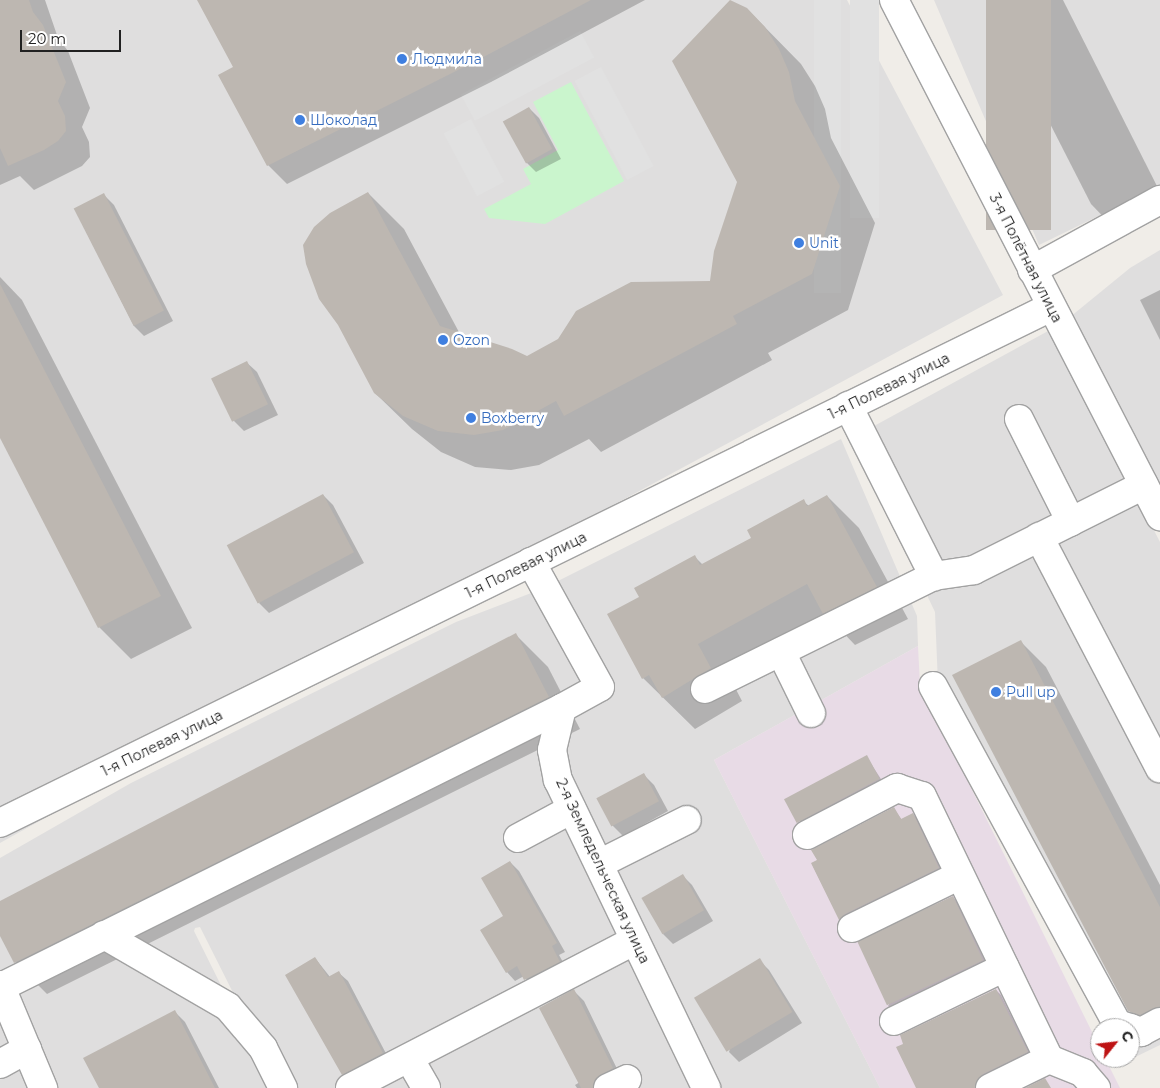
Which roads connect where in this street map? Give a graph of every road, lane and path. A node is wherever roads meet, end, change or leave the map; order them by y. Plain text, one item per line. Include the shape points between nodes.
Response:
1 (894, 0) edge
2 (1160, 200) edge
3 (1032, 270) junction
4 (1051, 307) junction
5 (848, 406) junction
6 (1019, 419) dead end
7 (1144, 485) junction
8 (1160, 516) edge
9 (1071, 522) junction
10 (1039, 537) junction
11 (531, 562) junction
12 (934, 576) junction
13 (781, 652) junction
14 (933, 686) dead end
15 (705, 689) dead end
16 (562, 708) junction
17 (811, 713) dead end
18 (1160, 768) edge
19 (572, 808) junction
20 (687, 820) dead end
21 (0, 823) edge
22 (807, 835) dead end
23 (518, 838) dead end
24 (599, 864) junction
25 (960, 875) junction
26 (852, 928) dead end
27 (104, 935) junction
28 (635, 940) junction
29 (1005, 967) junction
30 (1, 986) edge
31 (1114, 1018) edge
32 (894, 1021) dead end
33 (1160, 1022) edge
34 (1140, 1032) edge
35 (27, 1049) junction
36 (409, 1058) junction
37 (1049, 1059) junction
38 (0, 1064) edge
39 (43, 1088) edge
40 (283, 1088) edge
41 (350, 1088) edge
42 (426, 1088) edge
43 (706, 1088) edge
44 (990, 1088) edge
45 (1096, 1088) edge

1 - 3 street, 3-я Полётная улица
2 - 3 street
3 - 4 street, 3-я Полётная улица
4 - 5 street, 1-я Полевая улица
4 - 7 street, 3-я Полётная улица
5 - 11 street, 1-я Полевая улица
5 - 12 street
6 - 9 street
7 - 8 street, 3-я Полётная улица
7 - 9 street
9 - 10 street
10 - 12 street via 974,570
10 - 18 street
11 - 16 street via 600,687
11 - 21 street, 1-я Полевая улица
12 - 13 street
13 - 15 street
13 - 17 street
14 - 31 street
16 - 19 street, 2-я Земледельческая улица via 552,750 558,780
16 - 27 street
19 - 23 street
19 - 24 street, 2-я Земледельческая улица
20 - 24 street
22 - 25 street via 897,788 922,796
24 - 28 street, 2-я Земледельческая улица
25 - 26 street
25 - 29 street
27 - 30 street
27 - 40 street via 228,1007 263,1048
28 - 36 street
28 - 43 street, 2-я Земледельческая улица
29 - 32 street
29 - 37 street
30 - 35 street
33 - 34 street
35 - 38 street
35 - 39 street
36 - 41 street
36 - 42 street
37 - 44 street
37 - 45 street via 1083,1073

